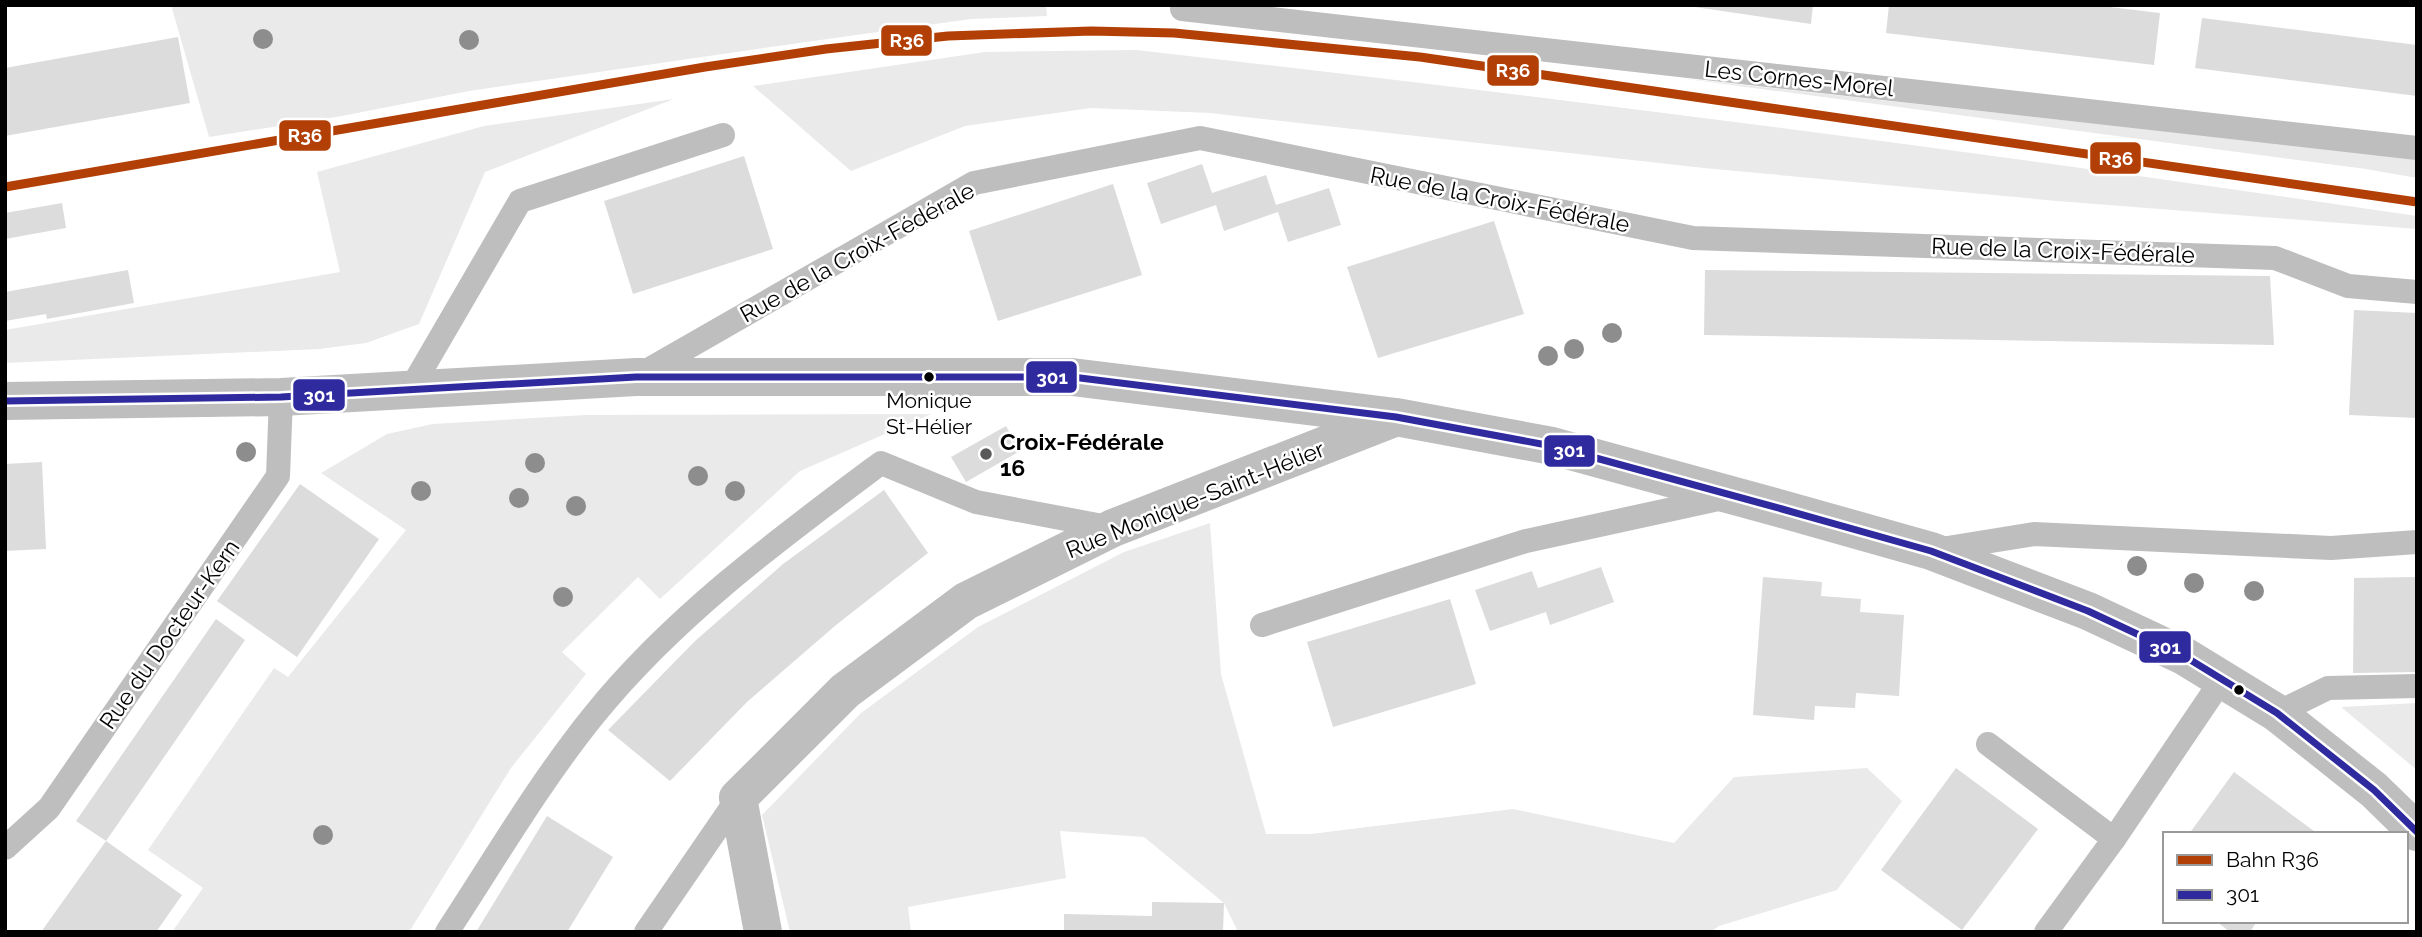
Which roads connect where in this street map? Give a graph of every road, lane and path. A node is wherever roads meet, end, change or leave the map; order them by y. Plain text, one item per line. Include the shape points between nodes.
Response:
1 (1182, 9) dead end
2 (723, 135) dead end
3 (2417, 148) edge
4 (2417, 292) edge
5 (636, 377) junction
6 (410, 390) junction
7 (281, 397) junction
8 (5, 401) edge
9 (1396, 417) junction
10 (1734, 495) junction
11 (1113, 528) junction
12 (2417, 542) edge
13 (1931, 551) junction
14 (1262, 625) dead end
15 (2223, 678) junction
16 (2417, 686) edge
17 (2277, 713) junction
18 (1987, 744) dead end
19 (738, 798) junction
20 (2417, 832) edge
21 (2115, 839) junction
22 (5, 848) edge
23 (447, 932) edge
24 (646, 932) edge
25 (763, 932) edge
26 (2046, 932) edge

1 - 3 lane, Les Cornes-Morel
2 - 6 lane via 520,201
4 - 5 lane, Rue de la Croix-Fédérale via 2348,286 2275,257 1693,238 1200,138 974,183
5 - 6 street, Rue de la Croix-Fédérale
5 - 9 street, Rue de la Croix-Fédérale via 1072,377
6 - 7 street, Rue de la Croix-Fédérale
7 - 8 street, Rue de la Croix-Fédérale
7 - 22 lane, Rue du Docteur-Kern via 278,477 49,808
9 - 10 street, Rue de la Croix-Fédérale via 1552,446
9 - 11 street, Rue Monique-Saint-Hélier
10 - 13 street, Rue de la Croix-Fédérale
10 - 14 lane via 1526,541
11 - 19 street, Rue Monique-Saint-Hélier via 966,600 845,691
11 - 23 lane via 976,502 881,463 768,547 680,624 594,715
12 - 13 lane, Rue de la Croix-Fédérale via 2331,548 2034,534
13 - 15 street, Rue de la Croix-Fédérale via 2088,611
15 - 17 street, Rue de la Croix-Fédérale
15 - 21 lane
16 - 17 lane via 2328,688
17 - 20 street, Rue de la Croix-Fédérale via 2374,790
18 - 21 lane
19 - 24 lane
19 - 25 street
21 - 26 lane

